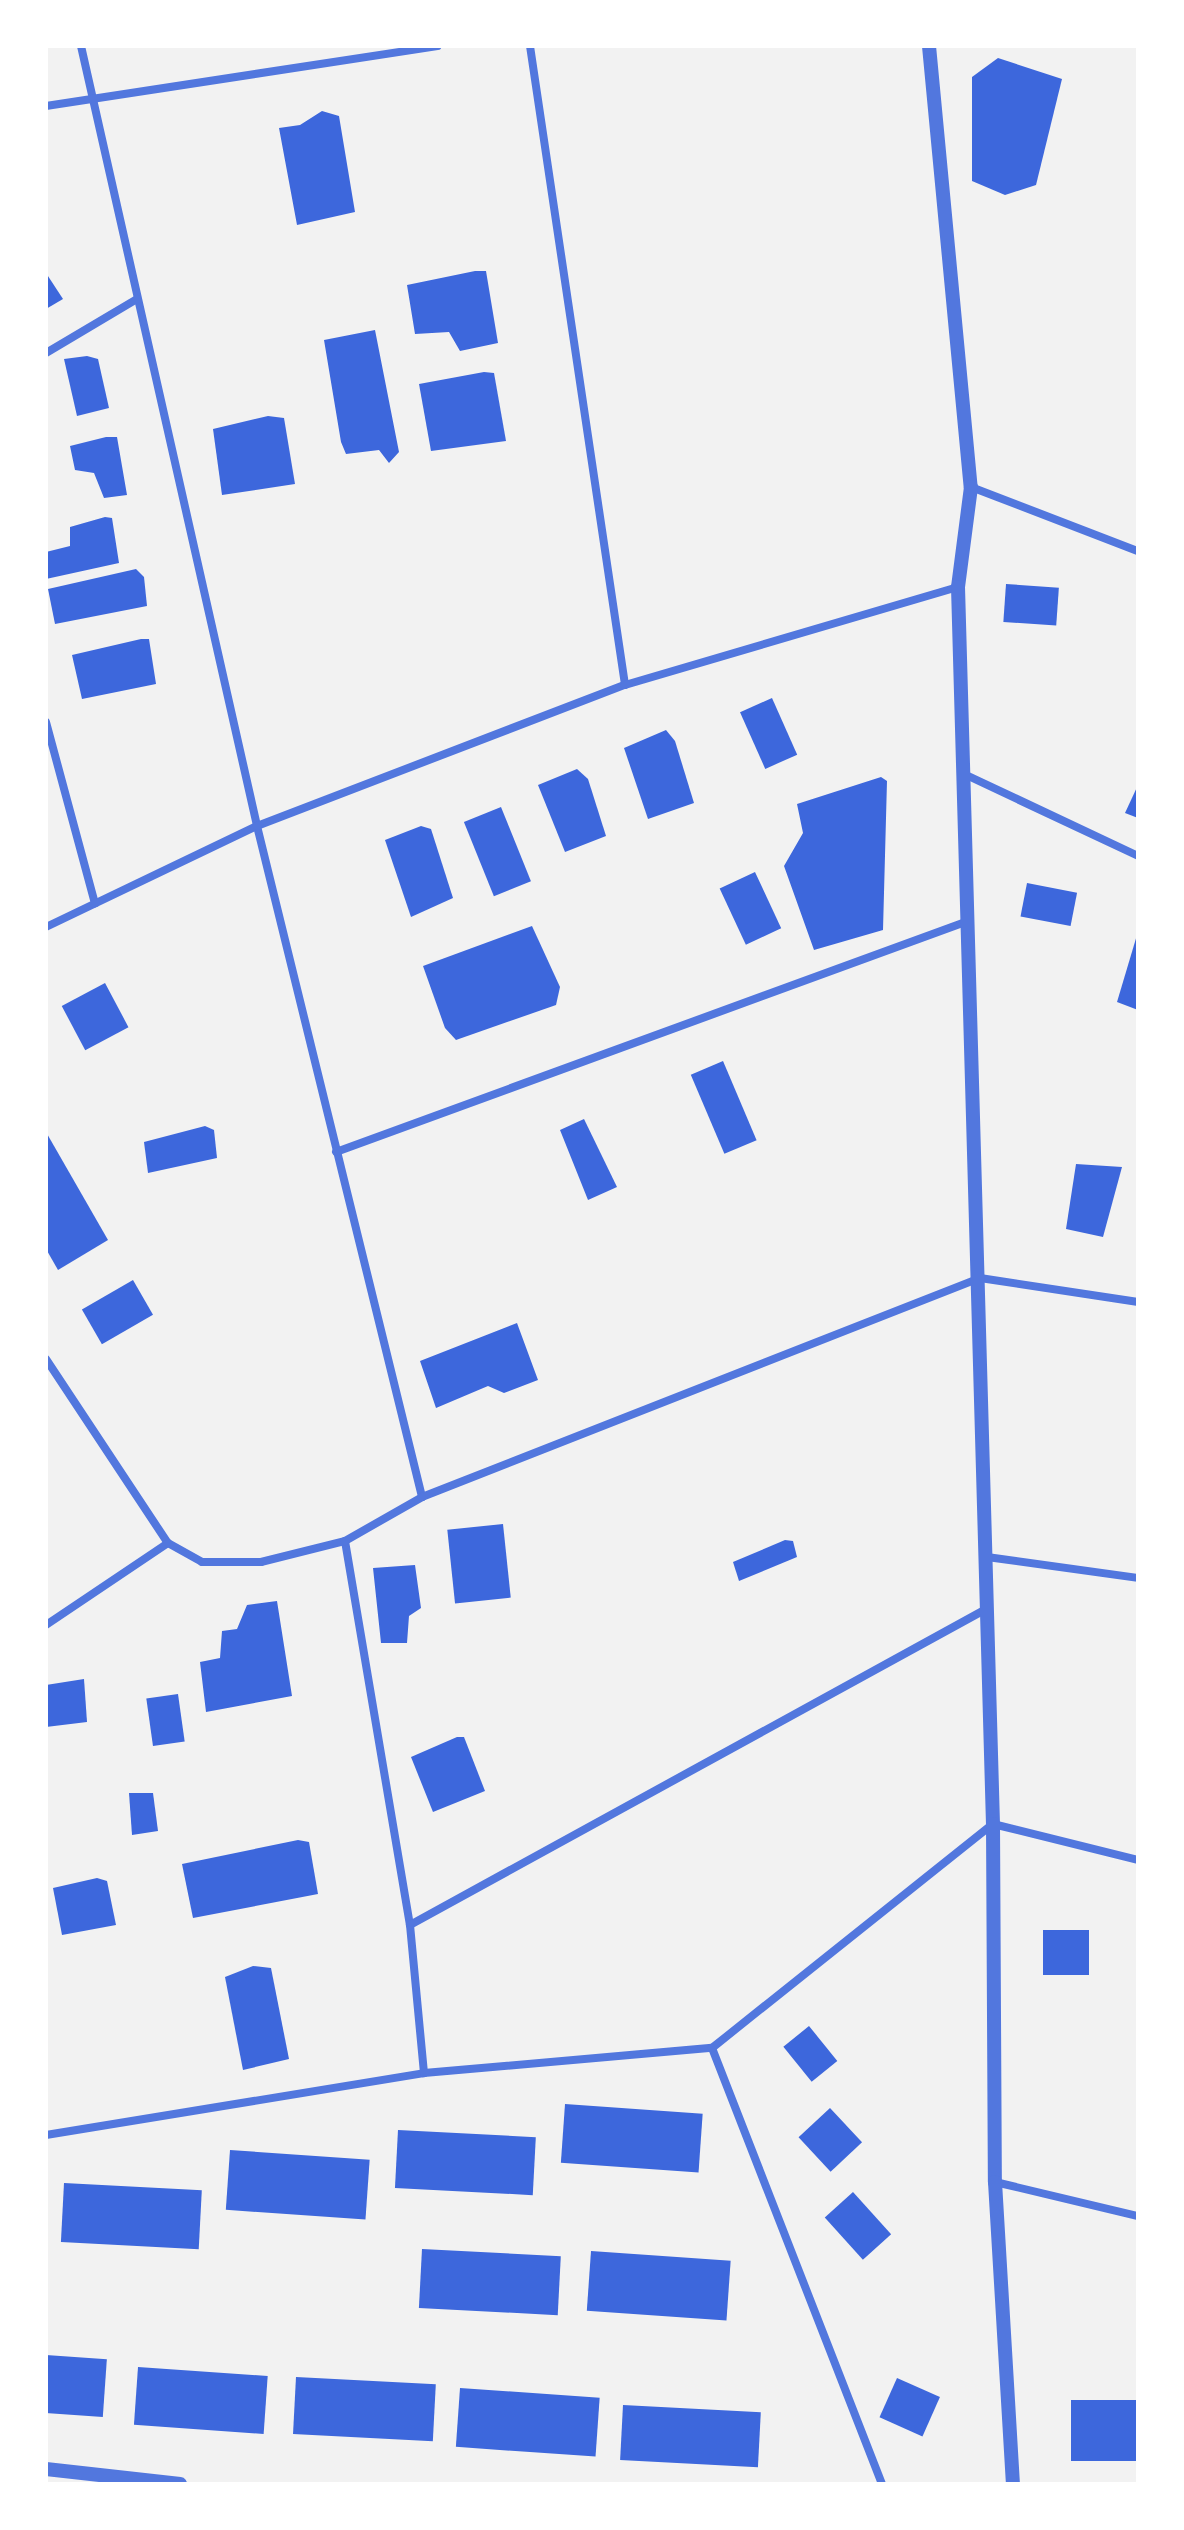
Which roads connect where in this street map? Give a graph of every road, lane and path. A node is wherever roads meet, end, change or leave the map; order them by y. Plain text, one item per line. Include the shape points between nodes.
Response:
1 (81, 46) edge
2 (437, 46) edge
3 (530, 46) edge
4 (929, 46) edge
5 (92, 101) junction
6 (46, 106) edge
7 (137, 299) junction
8 (46, 353) edge
9 (971, 487) junction
10 (1138, 551) edge
11 (958, 587) junction
12 (625, 685) junction
13 (46, 722) edge
14 (964, 774) junction
15 (257, 826) junction
16 (1138, 856) edge
17 (95, 904) junction
18 (968, 921) junction
19 (46, 927) edge
20 (336, 1152) junction
21 (980, 1278) junction
22 (1138, 1302) edge
23 (46, 1359) edge
24 (422, 1497) junction
25 (345, 1541) junction
26 (168, 1543) junction
27 (987, 1557) junction
28 (1138, 1578) edge
29 (988, 1608) junction
30 (46, 1625) edge
31 (993, 1824) junction
32 (1138, 1860) edge
33 (410, 1925) junction
34 (712, 2048) junction
35 (424, 2073) junction
36 (46, 2135) edge
37 (995, 2182) junction
38 (1138, 2216) edge
39 (46, 2469) edge
40 (180, 2484) edge
41 (882, 2484) edge
42 (1013, 2484) edge

1 - 5 street
2 - 5 street
3 - 12 street
4 - 9 street
5 - 6 street
5 - 7 street
7 - 8 street
7 - 15 street
9 - 10 street
9 - 11 street
11 - 12 street
11 - 14 street
12 - 15 street
13 - 17 street
14 - 16 street
14 - 18 street
15 - 17 street
15 - 20 street
17 - 19 street
18 - 20 street
18 - 21 street
20 - 24 street
21 - 22 street
21 - 24 street
21 - 27 street
23 - 26 street
24 - 25 street
25 - 26 street via 261,1562 202,1562
25 - 33 street
26 - 30 street
27 - 28 street
27 - 29 street
29 - 31 street
29 - 33 street
31 - 32 street
31 - 34 street
31 - 37 street
33 - 35 street
34 - 35 street
34 - 41 street
35 - 36 street
37 - 38 street
37 - 42 street
39 - 40 street

